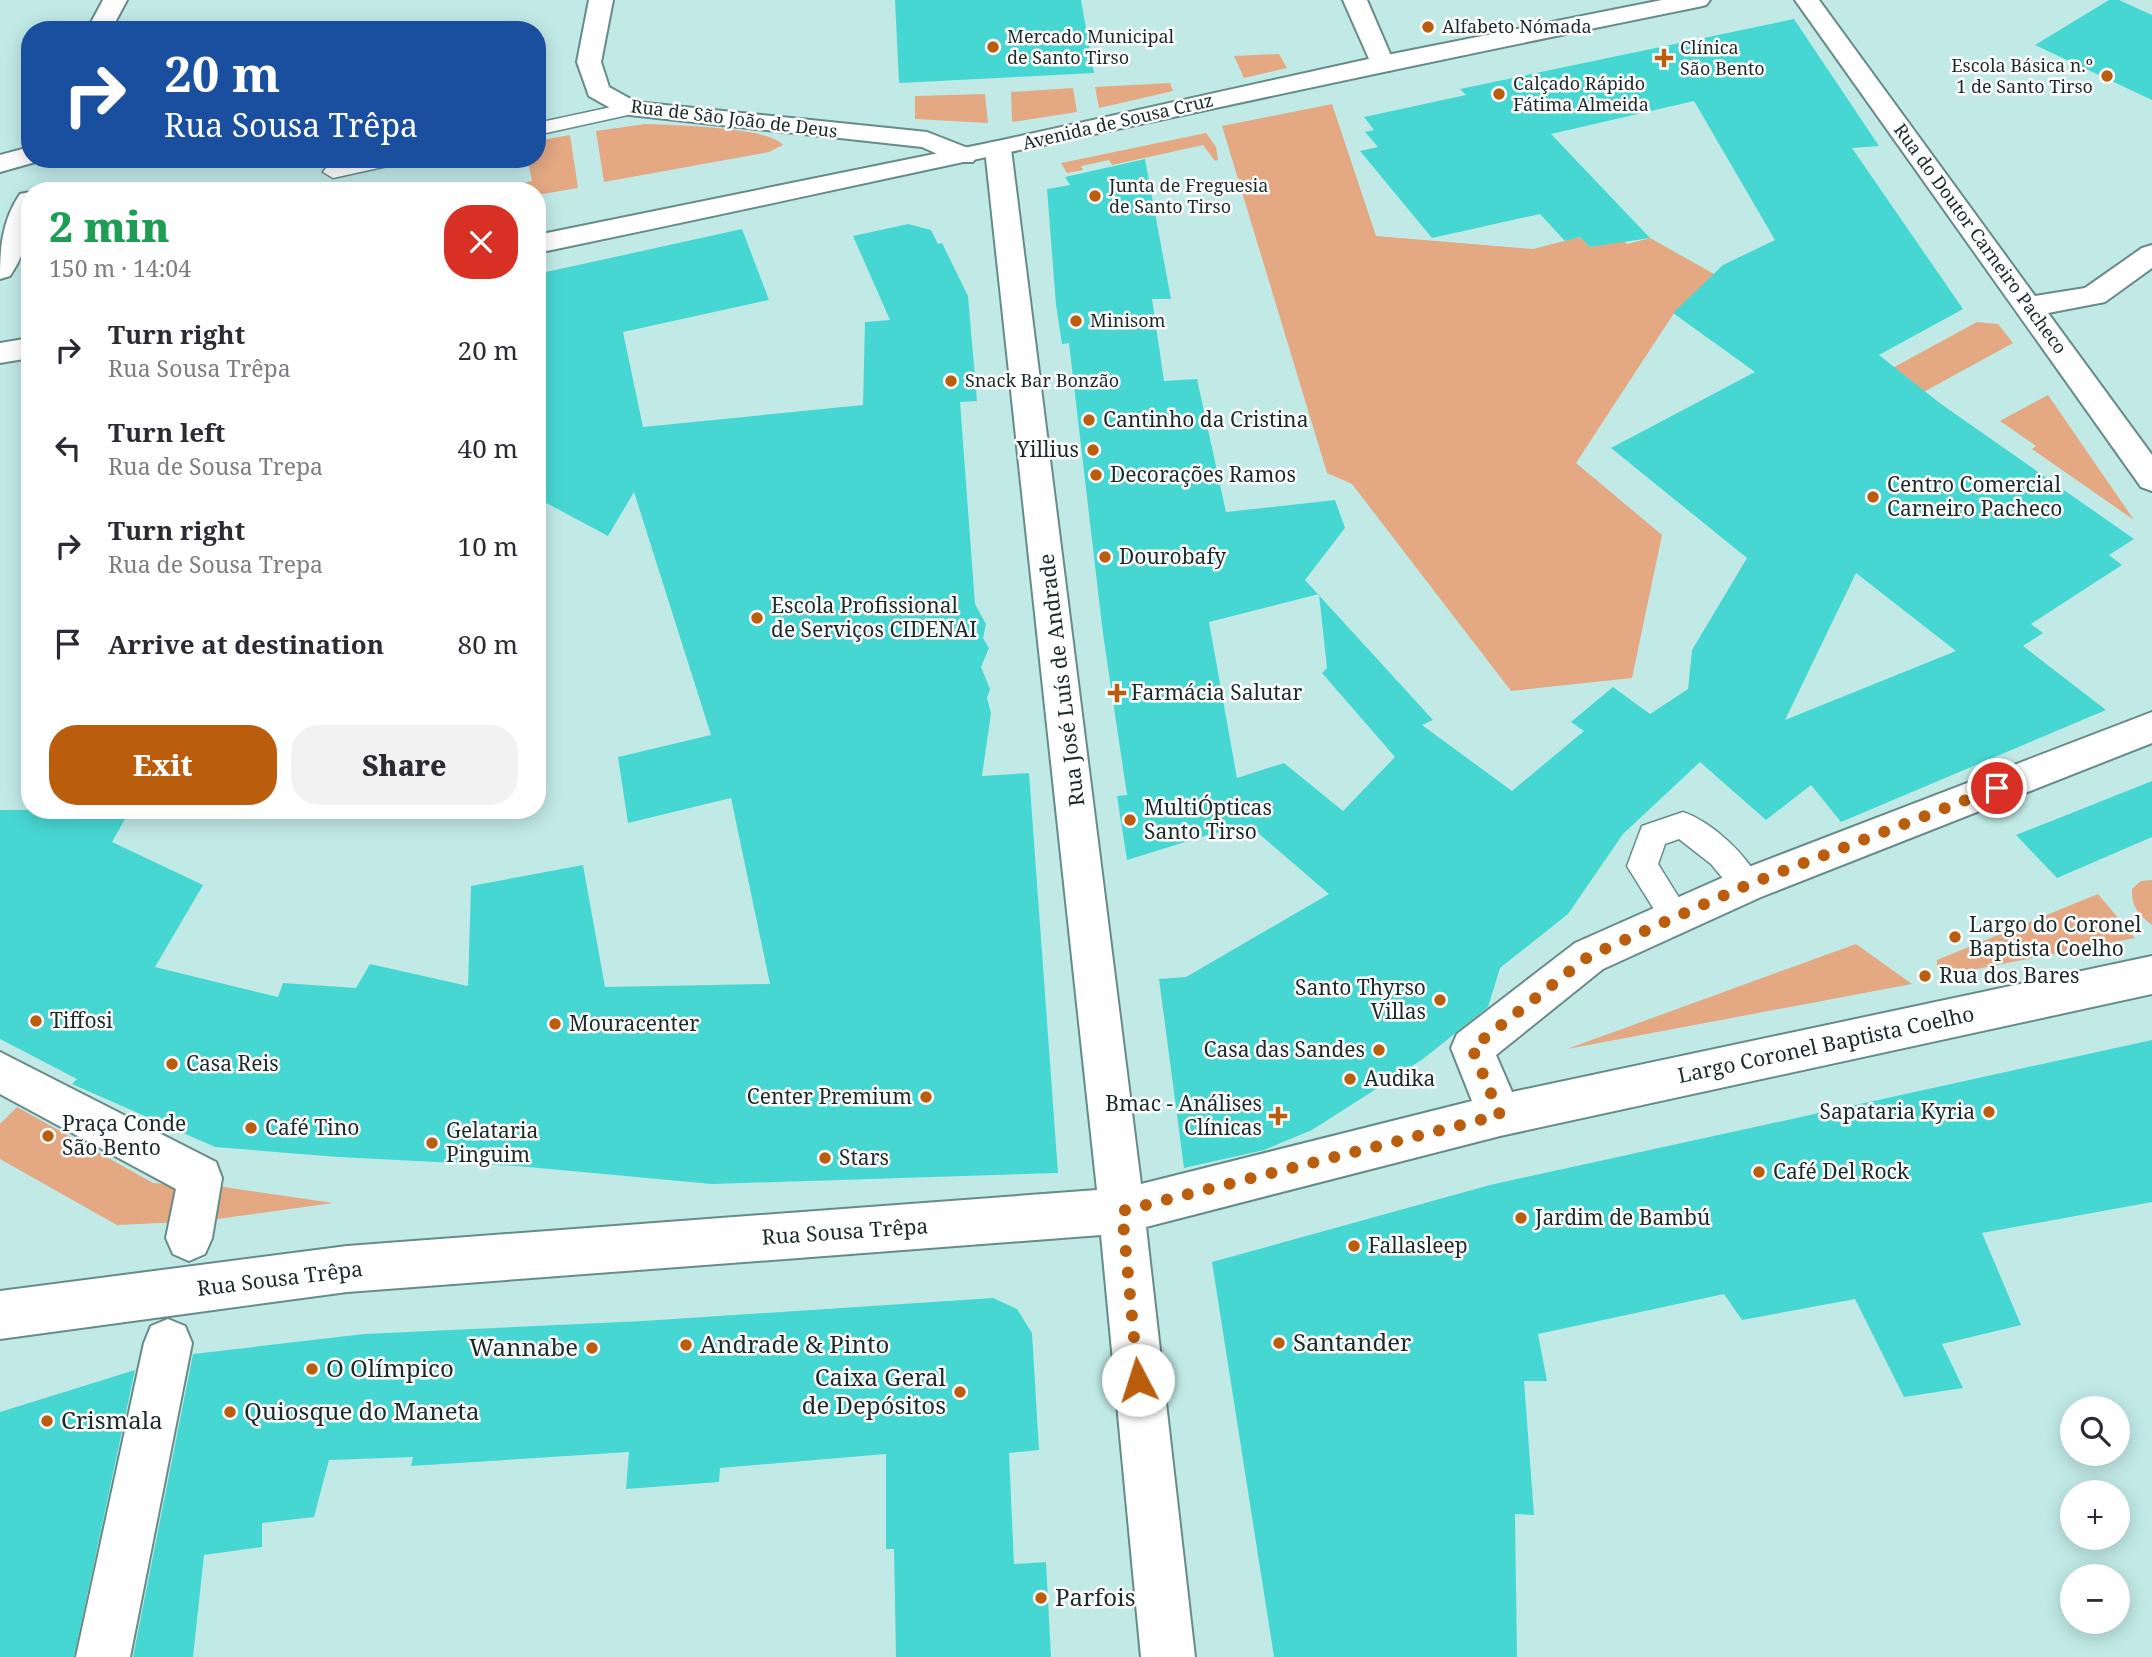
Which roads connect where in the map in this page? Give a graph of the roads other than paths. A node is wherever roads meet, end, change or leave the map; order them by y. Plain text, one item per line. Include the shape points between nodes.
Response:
1 (115, 0) edge
2 (601, 0) edge
3 (1355, 0) edge
4 (1698, 0) edge
5 (1807, 0) edge
6 (104, 21) edge
7 (1382, 63) junction
8 (630, 109) junction
9 (546, 127) edge
10 (981, 153) junction
11 (0, 164) edge
12 (352, 168) edge
13 (35, 172) edge
14 (333, 172) dead end
15 (21, 221) edge
16 (546, 242) edge
17 (2152, 254) edge
18 (0, 270) edge
19 (2029, 306) junction
20 (21, 350) edge
21 (0, 353) edge
22 (2152, 479) edge
23 (2152, 727) edge
24 (1747, 885) junction
25 (1676, 917) junction
26 (2152, 975) edge
27 (0, 1072) edge
28 (1500, 1115) junction
29 (1122, 1211) junction
30 (189, 1238) dead end
31 (0, 1315) edge
32 (168, 1343) dead end
33 (103, 1657) edge
34 (1168, 1657) edge

1 - 6 street
2 - 8 street, Rua de São João de Deus via 589,62 598,90
3 - 7 street
4 - 7 street, Avenida de Sousa Cruz
5 - 19 street, Rua do Doutor Carneiro Pacheco
7 - 10 street, Avenida de Sousa Cruz
8 - 9 lane
8 - 10 street, Rua de São João de Deus via 927,140
10 - 16 street, Avenida de Sousa Cruz
10 - 29 street, Rua José Luís de Andrade
11 - 13 street
12 - 14 lane
15 - 18 street
17 - 19 street via 2095,295
19 - 22 street, Rua do Doutor Carneiro Pacheco
20 - 21 street
23 - 24 street
24 - 25 street
24 - 25 lane via 1722,855 1683,825 1653,835 1642,866
25 - 28 street via 1589,956 1472,1048
26 - 28 street, Largo Coronel Baptista Coelho
27 - 30 street via 200,1178
28 - 29 street, Rua Sousa Trêpa
29 - 31 street, Rua Sousa Trêpa via 347,1269
29 - 34 street, Rua José Luís de Andrade
32 - 33 street

